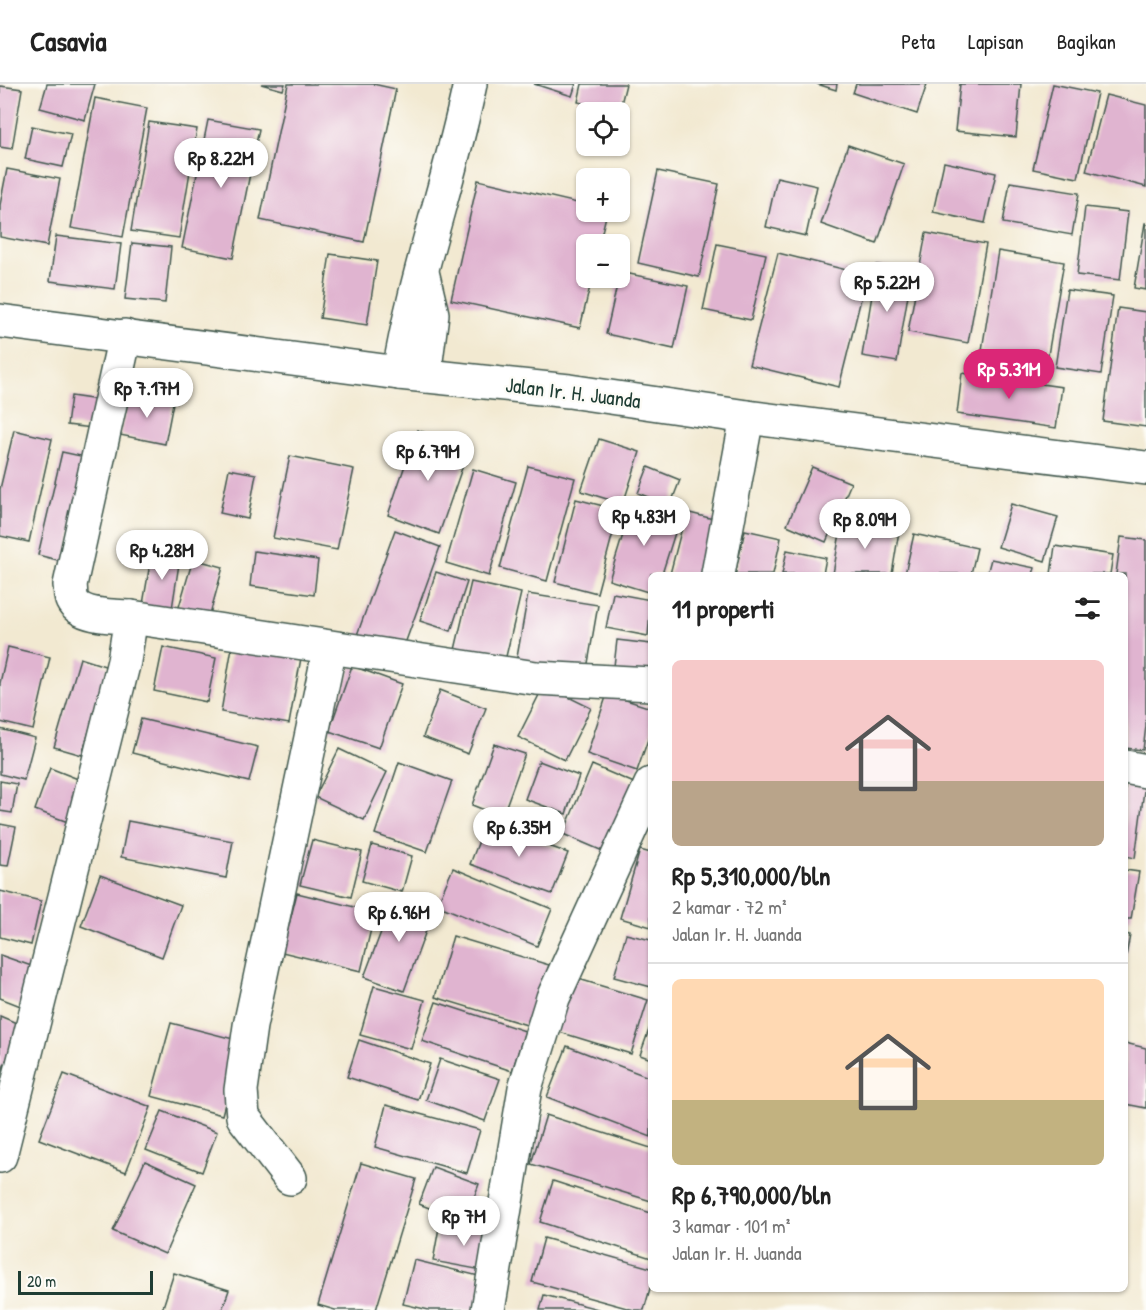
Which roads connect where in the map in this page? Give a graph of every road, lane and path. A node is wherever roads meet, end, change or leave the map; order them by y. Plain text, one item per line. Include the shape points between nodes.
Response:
1 (470, 84) edge
2 (0, 321) edge
3 (125, 336) junction
4 (411, 374) junction
5 (747, 417) junction
6 (1146, 468) edge
7 (718, 572) edge
8 (131, 617) junction
9 (330, 648) junction
10 (648, 684) edge
11 (1128, 768) edge
12 (1146, 771) edge
13 (648, 791) edge
14 (0, 1156) edge
15 (290, 1178) dead end
16 (488, 1310) edge

1 - 4 street via 423,274 432,314
2 - 3 street, Jalan Ir. H. Juanda
3 - 4 street, Jalan Ir. H. Juanda
3 - 8 street via 70,585 78,607
4 - 5 street, Jalan Ir. H. Juanda via 569,390
5 - 6 street, Jalan Ir. H. Juanda
5 - 7 street
8 - 9 street
8 - 14 street via 124,661
9 - 10 street via 536,678
9 - 15 street via 250,1026 241,1090 243,1117
11 - 12 street
13 - 16 street via 553,998 525,1088

